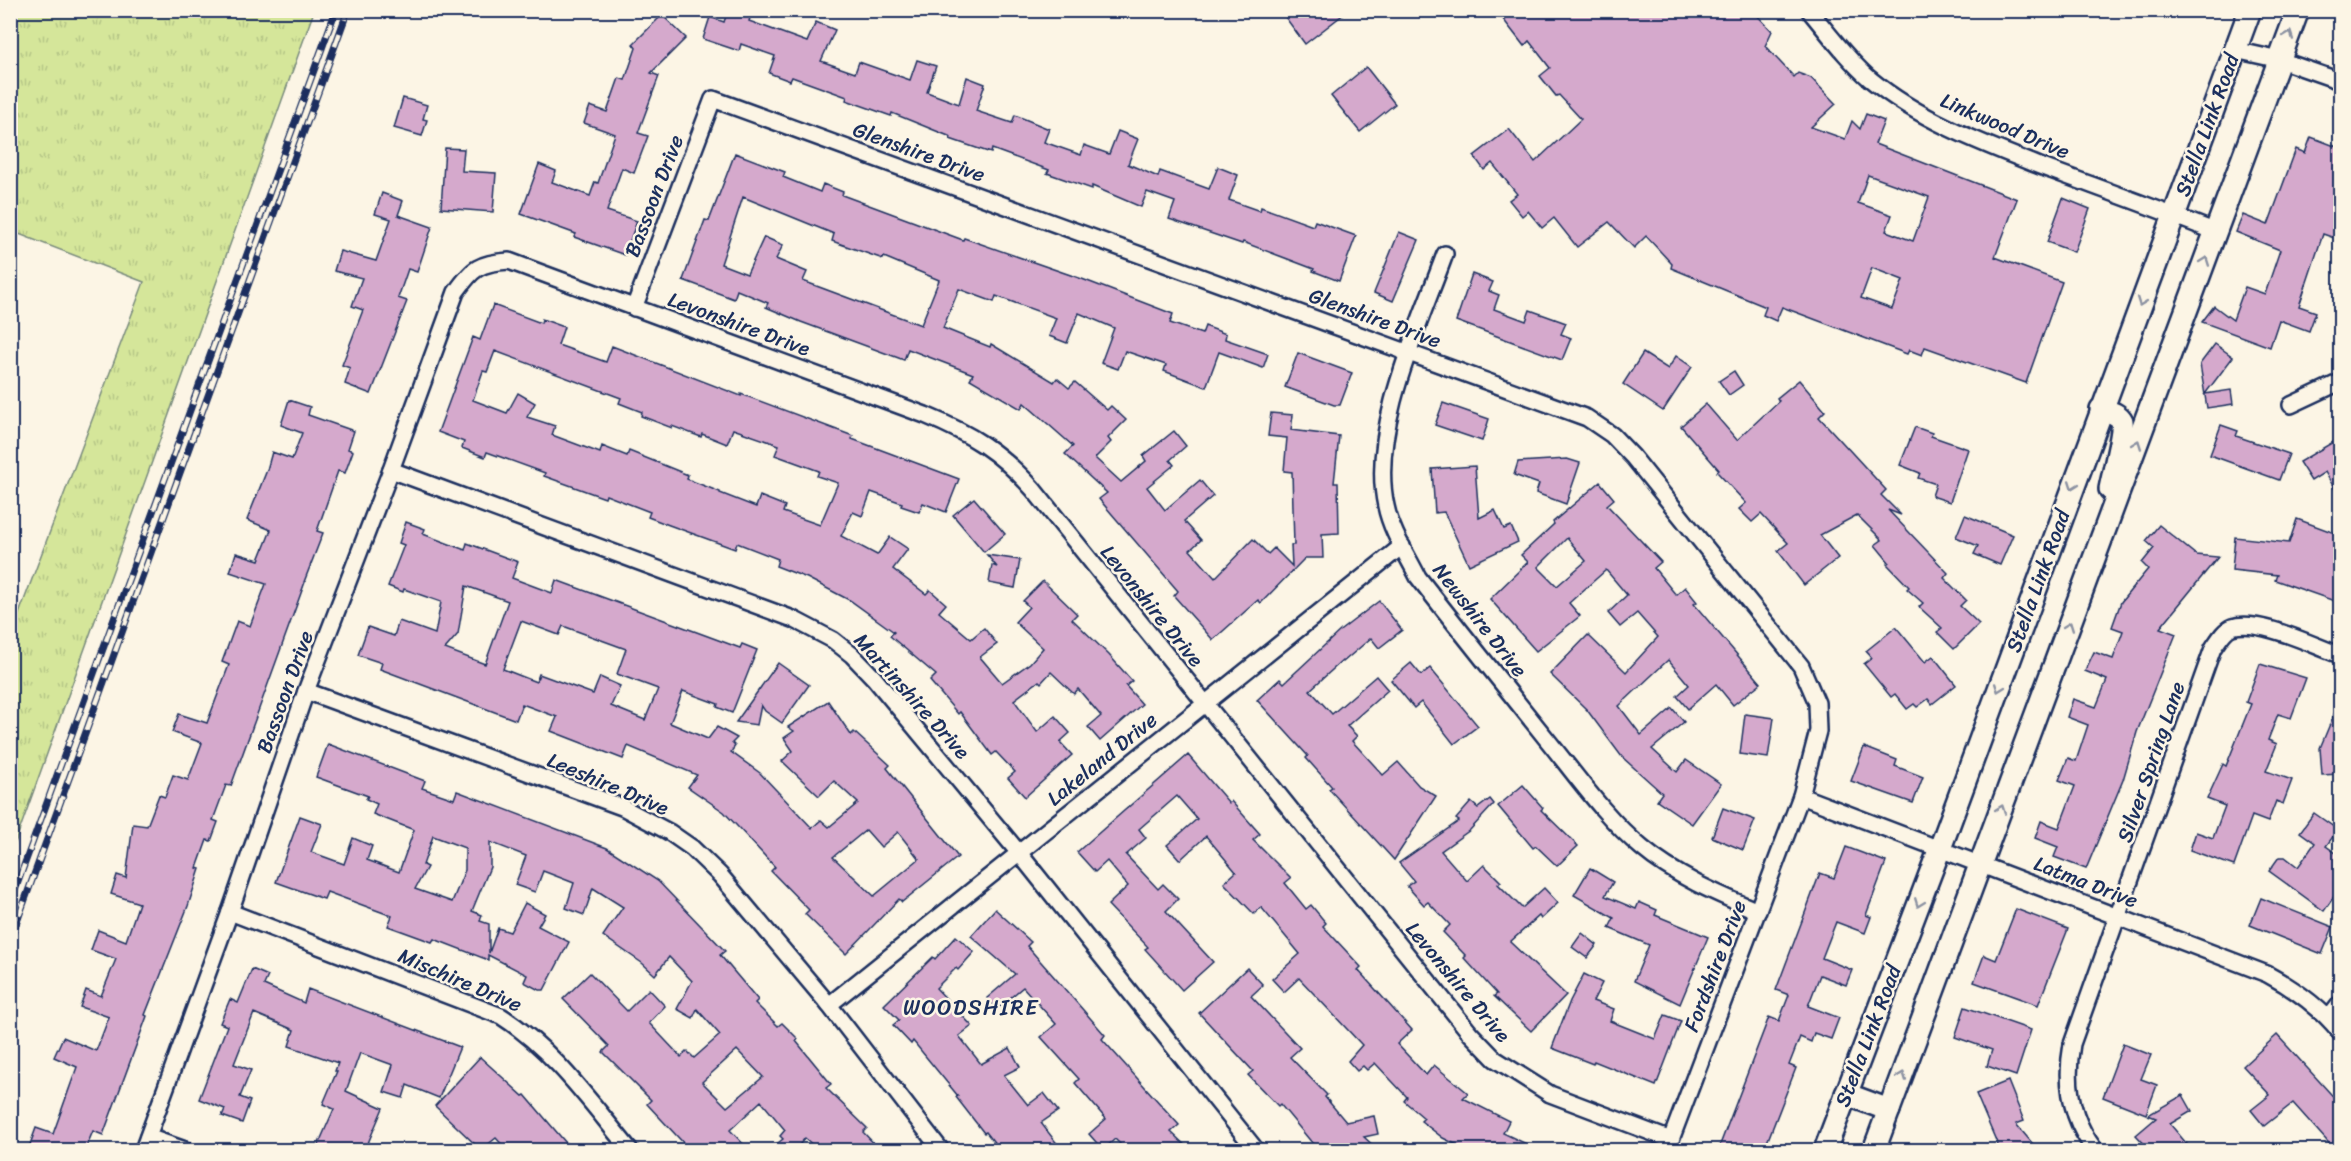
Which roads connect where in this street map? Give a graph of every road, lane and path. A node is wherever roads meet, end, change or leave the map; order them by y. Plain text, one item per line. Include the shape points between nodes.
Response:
1 (1809, 10) edge
2 (2250, 10) edge
3 (2298, 10) edge
4 (2235, 50) junction
5 (2280, 60) junction
6 (2340, 81) edge
7 (713, 99) joint
8 (2174, 215) junction
9 (2216, 232) junction
10 (1445, 254) dead end
11 (488, 262) joint
12 (634, 308) junction
13 (1409, 353) junction
14 (2340, 382) edge
15 (2291, 405) dead end
16 (2101, 409) junction
17 (391, 470) junction
18 (2103, 534) junction
19 (1402, 546) junction
20 (2340, 656) edge
21 (306, 691) junction
22 (1204, 704) junction
23 (1802, 796) junction
24 (1940, 849) junction
25 (1018, 854) junction
26 (1980, 864) junction
27 (1758, 911) junction
28 (230, 912) junction
29 (2119, 916) junction
30 (2340, 1004) edge
31 (829, 1005) junction
32 (2329, 1018) junction
33 (2340, 1032) edge
34 (1846, 1094) junction
35 (1889, 1110) junction
36 (145, 1144) edge
37 (1669, 1145) edge
38 (185, 1150) edge
39 (630, 1150) edge
40 (941, 1150) edge
41 (1256, 1150) edge
42 (1825, 1150) edge
43 (1874, 1150) edge
44 (2095, 1150) edge

1 - 8 street, Linkwood Drive via 1870,79 1908,106 1949,129 2006,153
2 - 4 main road, Stella Link Road
5 -> 3 main road
4 - 5 street
4 - 8 main road, Stella Link Road
5 - 6 street
5 - 9 main road
7 - 12 street, Bassoon Drive
7 - 13 street, Glenshire Drive
8 - 9 street, Linkwood Drive
8 -> 16 main road, Stella Link Road
18 -> 9 main road
10 - 13 street, Newshire Drive
11 - 12 street, Levonshire Drive via 509,261
11 - 17 street, Bassoon Drive via 470,273 456,292
12 - 22 street, Levonshire Drive via 925,415 975,438 1016,470 1033,489
13 - 19 street, Newshire Drive via 1391,406 1382,456 1386,506
13 - 23 street, Glenshire Drive via 1587,418 1612,435 1633,457 1801,666 1817,703 1818,731
14 - 15 street
16 - 18 main road via 2122,420 2123,428
16 -> 24 main road, Stella Link Road
17 - 21 street, Bassoon Drive
17 - 25 street, Martinshire Drive via 793,620 833,640 874,678
26 -> 18 main road
19 - 22 street, Lakeland Drive
19 - 27 street, Newshire Drive via 1418,578 1619,826 1643,849 1673,869
20 - 29 street, Silver Spring Lane via 2263,626 2232,627 2220,637
21 - 28 street, Bassoon Drive
21 - 31 street, Leeshire Drive via 622,807 669,832 720,875
22 - 25 street, Lakeland Drive
22 - 37 street, Levonshire Drive via 1495,1059 1550,1094
23 - 24 street, Latma Drive
23 - 27 street, Fordshire Drive
24 - 26 street, Latma Drive
24 -> 34 main road, Stella Link Road
25 - 31 street, Lakeland Drive
25 - 41 street, Martinshire Drive
26 - 29 street, Latma Drive
35 -> 26 main road
27 - 37 street, Fordshire Drive
28 - 36 street, Bassoon Drive
28 - 39 street, Mischire Drive via 501,1016 556,1059
29 - 32 street, Latma Drive via 2267,974 2294,989
29 - 44 street, Silver Spring Lane via 2072,1044 2068,1066 2075,1117
30 - 32 street
31 - 40 street, Leeshire Drive
32 - 33 street, Latma Drive
34 - 35 main road
34 - 42 main road, Stella Link Road
35 - 43 main road
36 - 38 street

